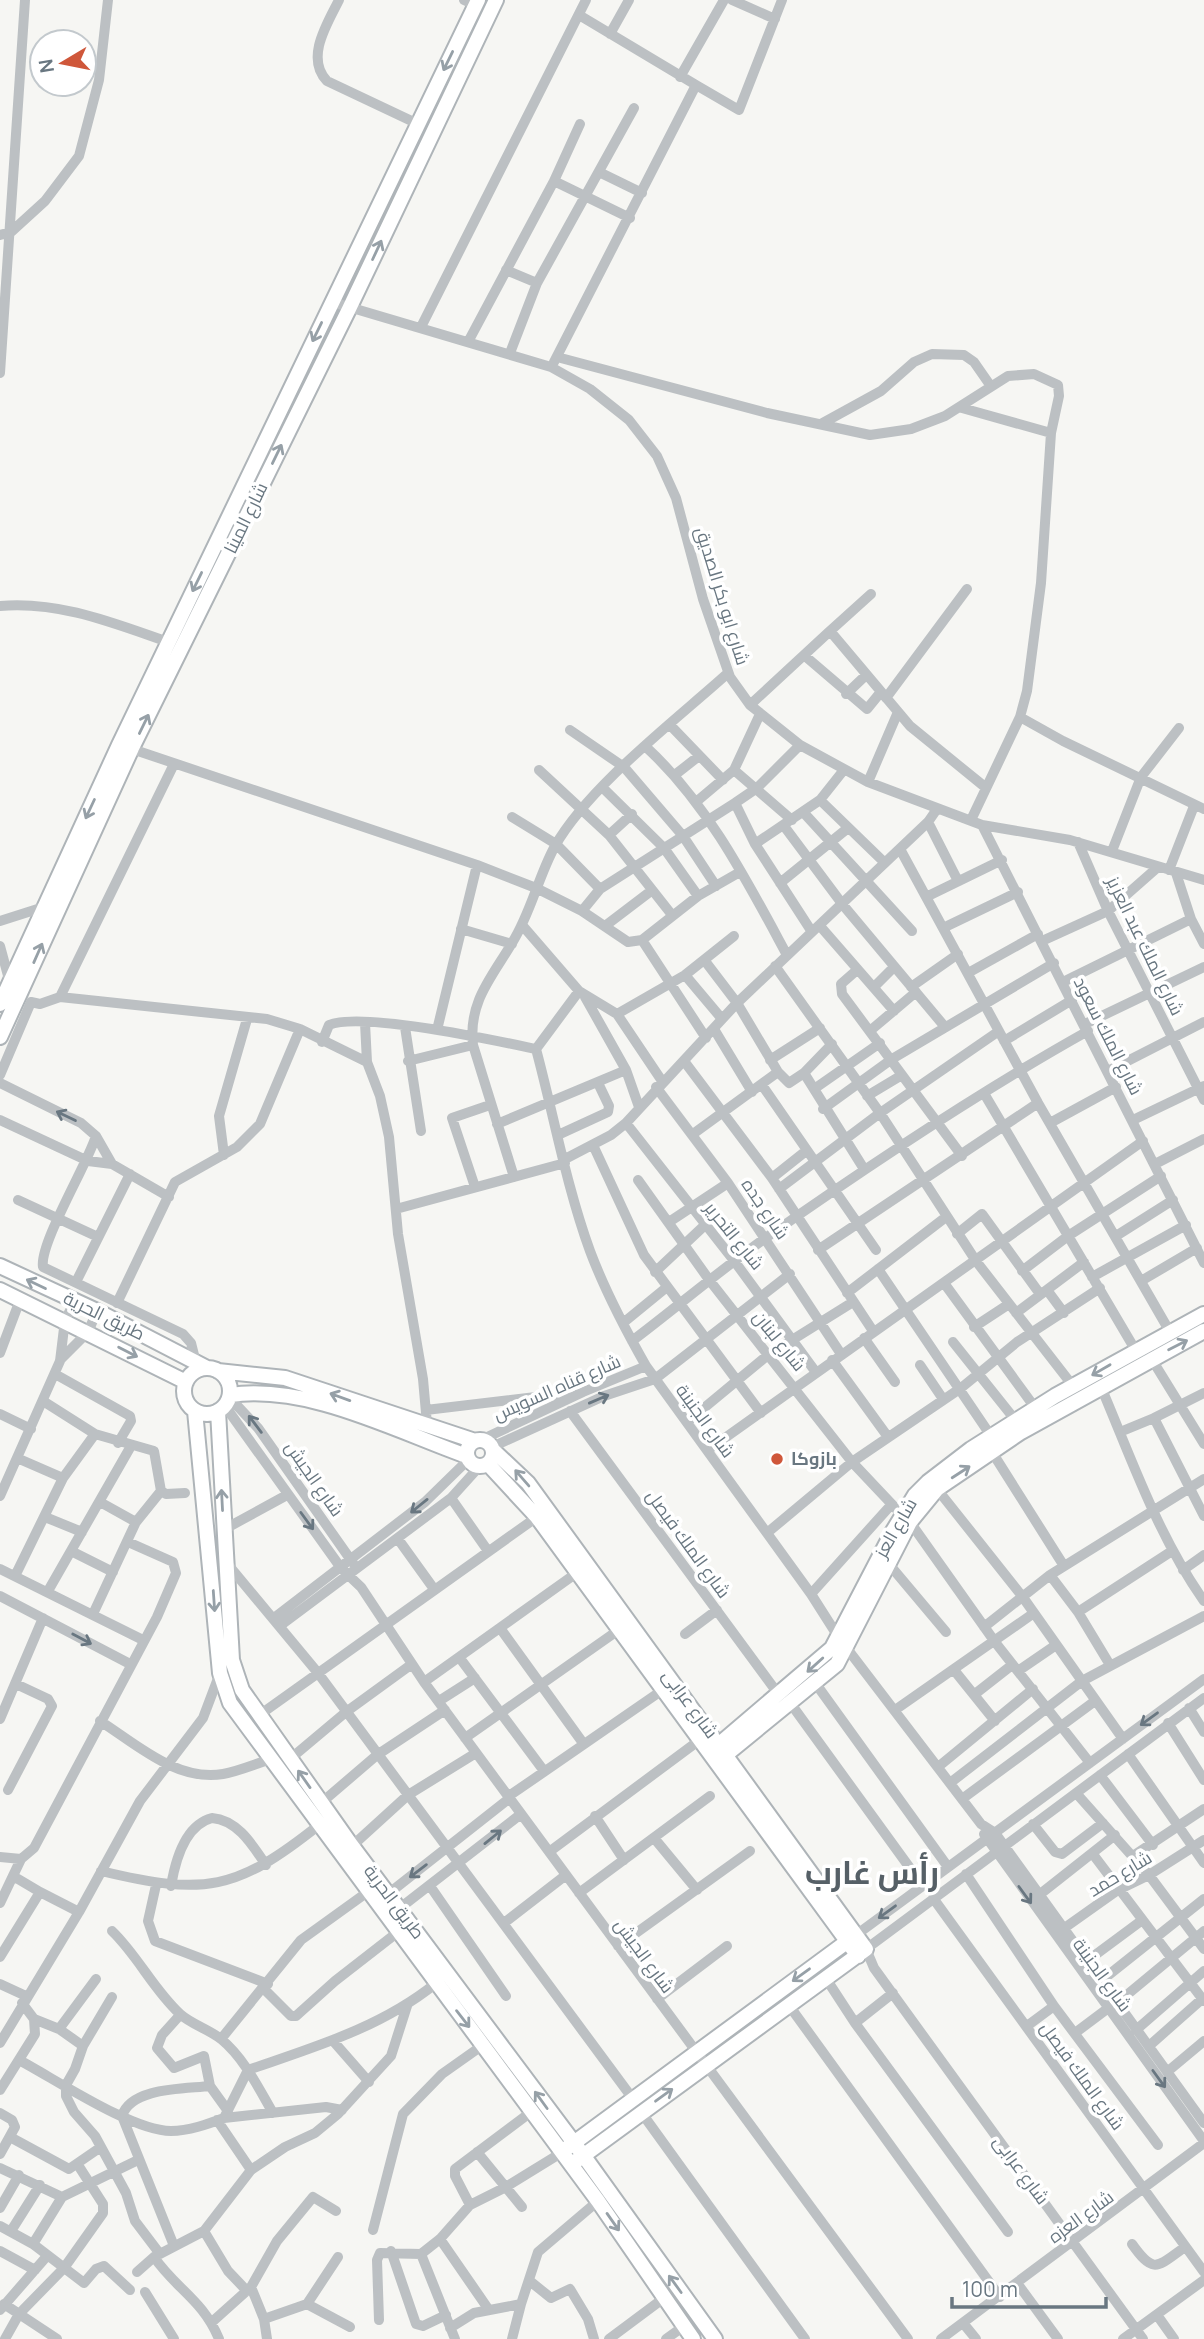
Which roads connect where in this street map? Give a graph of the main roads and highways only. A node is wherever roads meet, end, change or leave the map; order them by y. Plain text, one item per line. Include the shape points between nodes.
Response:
1 (496, 0) edge
2 (473, 2) edge
3 (126, 747) junction
4 (51, 908) junction
5 (0, 1004) edge
6 (0, 1037) edge
7 (0, 1266) edge
8 (0, 1290) edge
9 (1204, 1314) edge
10 (1204, 1331) edge
11 (207, 1367) junction
12 (186, 1382) junction
13 (226, 1402) junction
14 (195, 1411) junction
15 (480, 1453) junction
16 (901, 1514) junction
17 (843, 1642) junction
18 (718, 1753) junction
19 (852, 1939) junction
20 (579, 2150) junction
21 (561, 2153) junction
22 (570, 2165) junction
23 (693, 2339) edge
24 (715, 2339) edge

3 -> 1 main road, شارع المينا via 349,309
2 -> 3 main road, شارع المينا via 168,642
3 - 4 main road, شارع المينا
4 - 5 main road, شارع المينا
6 -> 4 main road, شارع المينا via 25,998
11 -> 7 main road, طريق الحرية
8 -> 12 main road, طريق الحرية
9 -> 16 main road, شارع العز via 991,1436 928,1482
16 -> 10 main road, شارع العز via 992,1452
11 - 12 main road
11 - 13 main road via 228,1381
15 -> 11 main road, شارع عرابى via 427,1417 374,1409 285,1378
12 - 14 main road via 185,1396
13 - 14 main road via 208,1414
13 - 15 main road, شارع عرابى via 263,1392 294,1395
20 -> 13 main road, طريق الحرية via 242,1690 232,1660 223,1530
14 -> 21 main road, طريق الحرية via 220,1673 230,1703
15 - 18 main road, شارع عرابى via 537,1517 701,1740
18 -> 15 main road, شارع عرابى via 527,1483
16 - 17 main road, شارع العز
16 - 17 main road, شارع العز via 888,1563
17 -> 18 main road, شارع العز
17 - 18 main road, شارع العز via 837,1664 816,1684
18 - 19 main road, شارع عرابى
19 -> 20 main road via 695,2051 633,2099
20 -> 19 main road, شارع عرابى via 641,2112 862,1952
20 - 21 main road
20 - 22 main road
24 -> 20 main road, طريق الحرية
21 - 22 main road, طريق الحرية
22 -> 23 main road, طريق الحرية

